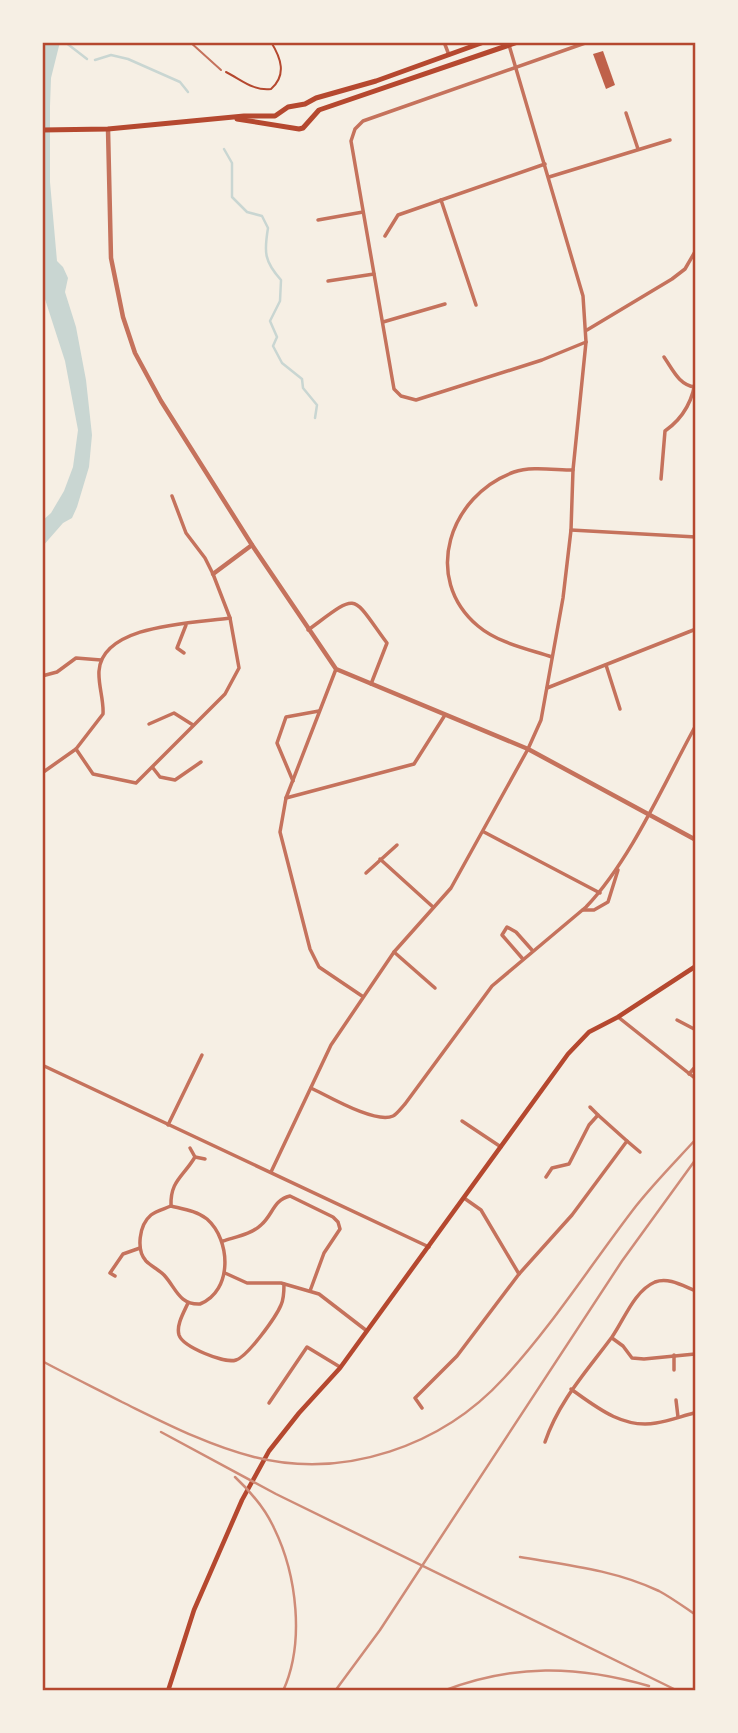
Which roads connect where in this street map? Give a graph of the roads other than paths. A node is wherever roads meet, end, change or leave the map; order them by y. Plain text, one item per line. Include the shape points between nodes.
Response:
1 (190, 42) edge
2 (444, 42) edge
3 (484, 42) edge
4 (518, 42) edge
5 (588, 42) edge
6 (509, 45) junction
7 (449, 55) junction
8 (516, 66) junction
9 (221, 70) road end
10 (300, 105) junction
11 (284, 111) junction
12 (626, 113) dead end
13 (234, 119) junction
14 (308, 120) junction
15 (290, 128) junction
16 (42, 130) edge
17 (108, 130) junction
18 (670, 140) dead end
19 (638, 149) junction
20 (545, 164) junction
21 (549, 177) junction
22 (441, 200) junction
23 (363, 212) junction
24 (318, 220) dead end
25 (385, 236) dead end
26 (696, 250) edge
27 (374, 274) junction
28 (328, 281) dead end
29 (445, 304) dead end
30 (475, 305) dead end
31 (383, 322) junction
32 (586, 331) junction
33 (586, 342) junction
34 (664, 357) dead end
35 (696, 375) edge
36 (695, 387) edge
37 (573, 470) junction
38 (661, 479) dead end
39 (172, 496) dead end
40 (571, 530) junction
41 (696, 537) edge
42 (252, 545) junction
43 (214, 574) junction
44 (230, 618) junction
45 (186, 624) junction
46 (696, 629) edge
47 (308, 630) junction
48 (177, 648) junction
49 (184, 653) dead end
50 (171, 654) dead end
51 (552, 657) junction
52 (102, 660) junction
53 (606, 664) junction
54 (335, 669) junction
55 (42, 676) edge
56 (371, 684) junction
57 (547, 688) junction
58 (620, 709) dead end
59 (319, 711) junction
60 (445, 715) junction
61 (149, 724) dead end
62 (193, 725) junction
63 (696, 725) edge
64 (76, 749) junction
65 (528, 749) junction
66 (201, 762) dead end
67 (153, 768) junction
68 (42, 773) edge
69 (293, 781) junction
70 (286, 798) junction
71 (648, 813) junction
72 (484, 831) junction
73 (696, 840) edge
74 (397, 845) dead end
75 (380, 859) junction
76 (620, 864) junction
77 (366, 873) dead end
78 (600, 893) junction
79 (433, 908) junction
80 (582, 910) junction
81 (532, 950) junction
82 (394, 952) junction
83 (522, 958) junction
84 (696, 966) edge
85 (435, 988) dead end
86 (362, 996) junction
87 (618, 1017) junction
88 (677, 1020) dead end
89 (696, 1030) edge
90 (202, 1055) dead end
91 (42, 1065) edge
92 (696, 1066) edge
93 (689, 1074) junction
94 (696, 1079) edge
95 (311, 1088) junction
96 (590, 1107) dead end
97 (598, 1115) junction
98 (462, 1121) dead end
99 (168, 1125) junction
100 (627, 1141) junction
101 (501, 1147) junction
102 (190, 1148) dead end
103 (640, 1152) dead end
104 (195, 1157) junction
105 (205, 1159) dead end
106 (271, 1172) junction
107 (546, 1177) dead end
108 (464, 1198) junction
109 (171, 1206) junction
110 (222, 1241) junction
111 (429, 1247) junction
112 (141, 1248) junction
113 (225, 1273) junction
114 (519, 1274) junction
115 (115, 1276) dead end
116 (284, 1284) junction
117 (310, 1291) junction
118 (696, 1291) edge
119 (187, 1303) junction
120 (367, 1331) junction
121 (612, 1337) junction
122 (695, 1354) edge
123 (674, 1355) junction
124 (341, 1367) junction
125 (674, 1370) dead end
126 (571, 1389) junction
127 (676, 1400) dead end
128 (269, 1403) dead end
129 (422, 1408) dead end
130 (694, 1413) dead end
131 (678, 1417) junction
132 (545, 1442) dead end
133 (168, 1691) edge

1 - 9 lane
2 - 7 street
3 - 7 main road
4 - 6 main road
5 - 8 street
6 - 8 street
6 - 14 main road via 319,110
7 - 10 main road
8 - 20 street
8 - 23 street via 363,121 351,141
10 - 11 main road
10 - 14 main road
11 - 13 main road via 275,116
11 - 15 main road
12 - 19 street
13 - 15 main road
13 - 17 main road
14 - 15 main road via 303,128
16 - 17 main road
17 - 42 street via 111,258 135,353
18 - 19 street
19 - 21 street
20 - 21 street
20 - 22 street
21 - 32 street via 583,296
22 - 25 street via 398,215
22 - 30 street
23 - 24 street
23 - 27 street
26 - 32 street via 685,269 672,279
27 - 28 street
27 - 31 street
29 - 31 street
31 - 33 street via 394,389 401,397 416,400
32 - 33 street
33 - 37 street
34 - 36 street via 679,380
35 - 36 street
36 - 38 street via 686,412 665,431
37 - 40 street
37 - 51 street via 518,470 497,479 460,513 449,541 449,574 459,606 491,634
39 - 43 street via 186,533
40 - 41 street
40 - 51 street
42 - 43 street
42 - 47 street
43 - 44 street
44 - 45 street
44 - 62 street via 239,668 225,694
45 - 48 street
45 - 52 street via 121,639
46 - 53 street
47 - 54 street
47 - 56 street via 343,604 360,605 387,643
48 - 49 street
48 - 50 street
51 - 57 street
52 - 55 street via 76,658
52 - 64 street via 103,714
53 - 57 street
53 - 58 street
54 - 56 street
54 - 59 street
56 - 60 street
57 - 65 street via 541,720
59 - 69 street
59 - 69 street via 286,717 277,743
60 - 65 street
60 - 70 street via 414,764
61 - 62 street via 174,713
62 - 67 street
63 - 71 street
64 - 67 street via 93,774 135,783
64 - 68 street
65 - 71 street
65 - 72 street
66 - 67 street via 175,780 160,777
69 - 70 street
70 - 86 street via 280,832 310,949 318,967
71 - 73 street
71 - 76 street
72 - 78 street
72 - 79 street via 451,888
74 - 75 street
75 - 77 street
75 - 79 street
76 - 78 street
76 - 80 street via 608,902 594,910
78 - 80 street
79 - 82 street
80 - 81 street
81 - 83 street
81 - 83 street via 507,927 502,935
82 - 85 street
82 - 86 street
83 - 95 street via 492,986 393,1116 362,1111
84 - 87 main road
86 - 95 street
87 - 93 street
87 - 101 main road via 589,1032 568,1054
88 - 89 street
90 - 99 street
91 - 99 street
92 - 93 street
93 - 94 street
95 - 106 street
96 - 97 street
97 - 100 street
97 - 107 street via 572,1160 552,1168
98 - 101 street
99 - 106 street
100 - 103 street
100 - 114 street via 572,1215
101 - 108 main road
102 - 104 street
104 - 105 street
104 - 109 street via 175,1182
106 - 111 street
108 - 111 main road
108 - 114 street via 481,1210
109 - 110 street via 204,1217
109 - 112 street via 146,1221
110 - 113 street
110 - 117 street via 263,1224 278,1201 289,1196 333,1217 340,1229 324,1253
111 - 120 main road
112 - 115 street via 123,1254 110,1273
112 - 119 street via 146,1260
113 - 116 street via 247,1283
113 - 119 street via 206,1302
114 - 129 street via 457,1356 415,1398
116 - 117 street
116 - 119 street via 282,1305 246,1353 228,1362 179,1336
117 - 120 street
118 - 121 street via 670,1280 655,1282 641,1292
120 - 124 main road
121 - 123 street via 632,1358
121 - 126 street
122 - 123 street
123 - 125 street
124 - 128 street via 307,1347
124 - 133 main road via 269,1451 191,1618
126 - 131 street via 621,1420 641,1424
126 - 132 street
127 - 131 street
130 - 131 street

